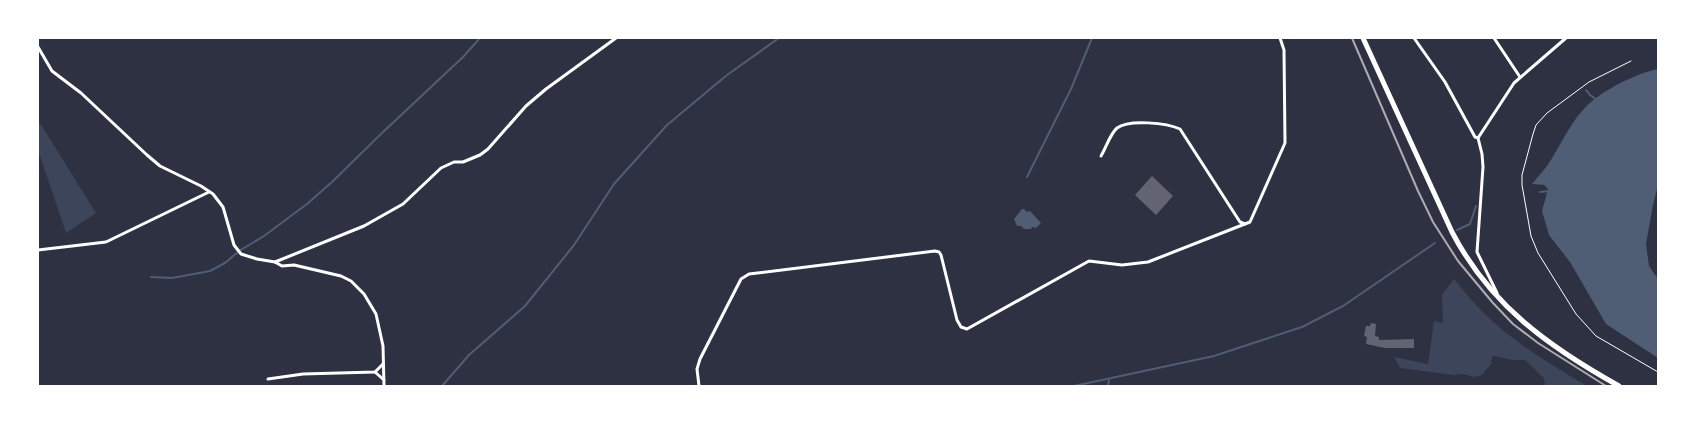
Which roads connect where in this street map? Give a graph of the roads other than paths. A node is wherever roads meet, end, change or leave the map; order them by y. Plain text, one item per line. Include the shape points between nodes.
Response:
1 (616, 38) edge
2 (1280, 38) edge
3 (1363, 38) edge
4 (1414, 38) edge
5 (1494, 38) edge
6 (1566, 38) edge
7 (38, 47) edge
8 (1520, 77) junction
9 (1478, 138) junction
10 (1102, 156) dead end
11 (209, 192) junction
12 (1245, 224) junction
13 (38, 250) edge
14 (275, 262) junction
15 (1500, 299) junction
16 (384, 363) junction
17 (375, 372) junction
18 (268, 379) dead end
19 (384, 380) junction
20 (384, 386) edge
21 (699, 386) edge
22 (1619, 386) edge

1 - 14 street via 526,106 480,156 440,168 403,204 364,226
2 - 12 street via 1284,50 1285,144 1250,222
3 - 15 main road via 1456,239 1478,274
4 - 9 street
5 - 8 street
6 - 8 street
7 - 11 street via 52,71 146,155
8 - 9 street
9 - 15 street via 1483,167 1477,252
10 - 12 street via 1115,129 1121,126 1172,125 1180,129 1240,222
11 - 13 street via 106,242
11 - 14 street via 223,207 234,245 242,254
12 - 21 street via 1148,262 1122,265 1089,261 967,329 961,327 957,320 939,252 749,274 742,279 700,359 697,369
14 - 16 street via 351,281 364,294 376,314
15 - 22 main road via 1528,327
16 - 17 street
16 - 19 street
17 - 18 street via 303,374
17 - 19 street
19 - 20 street

